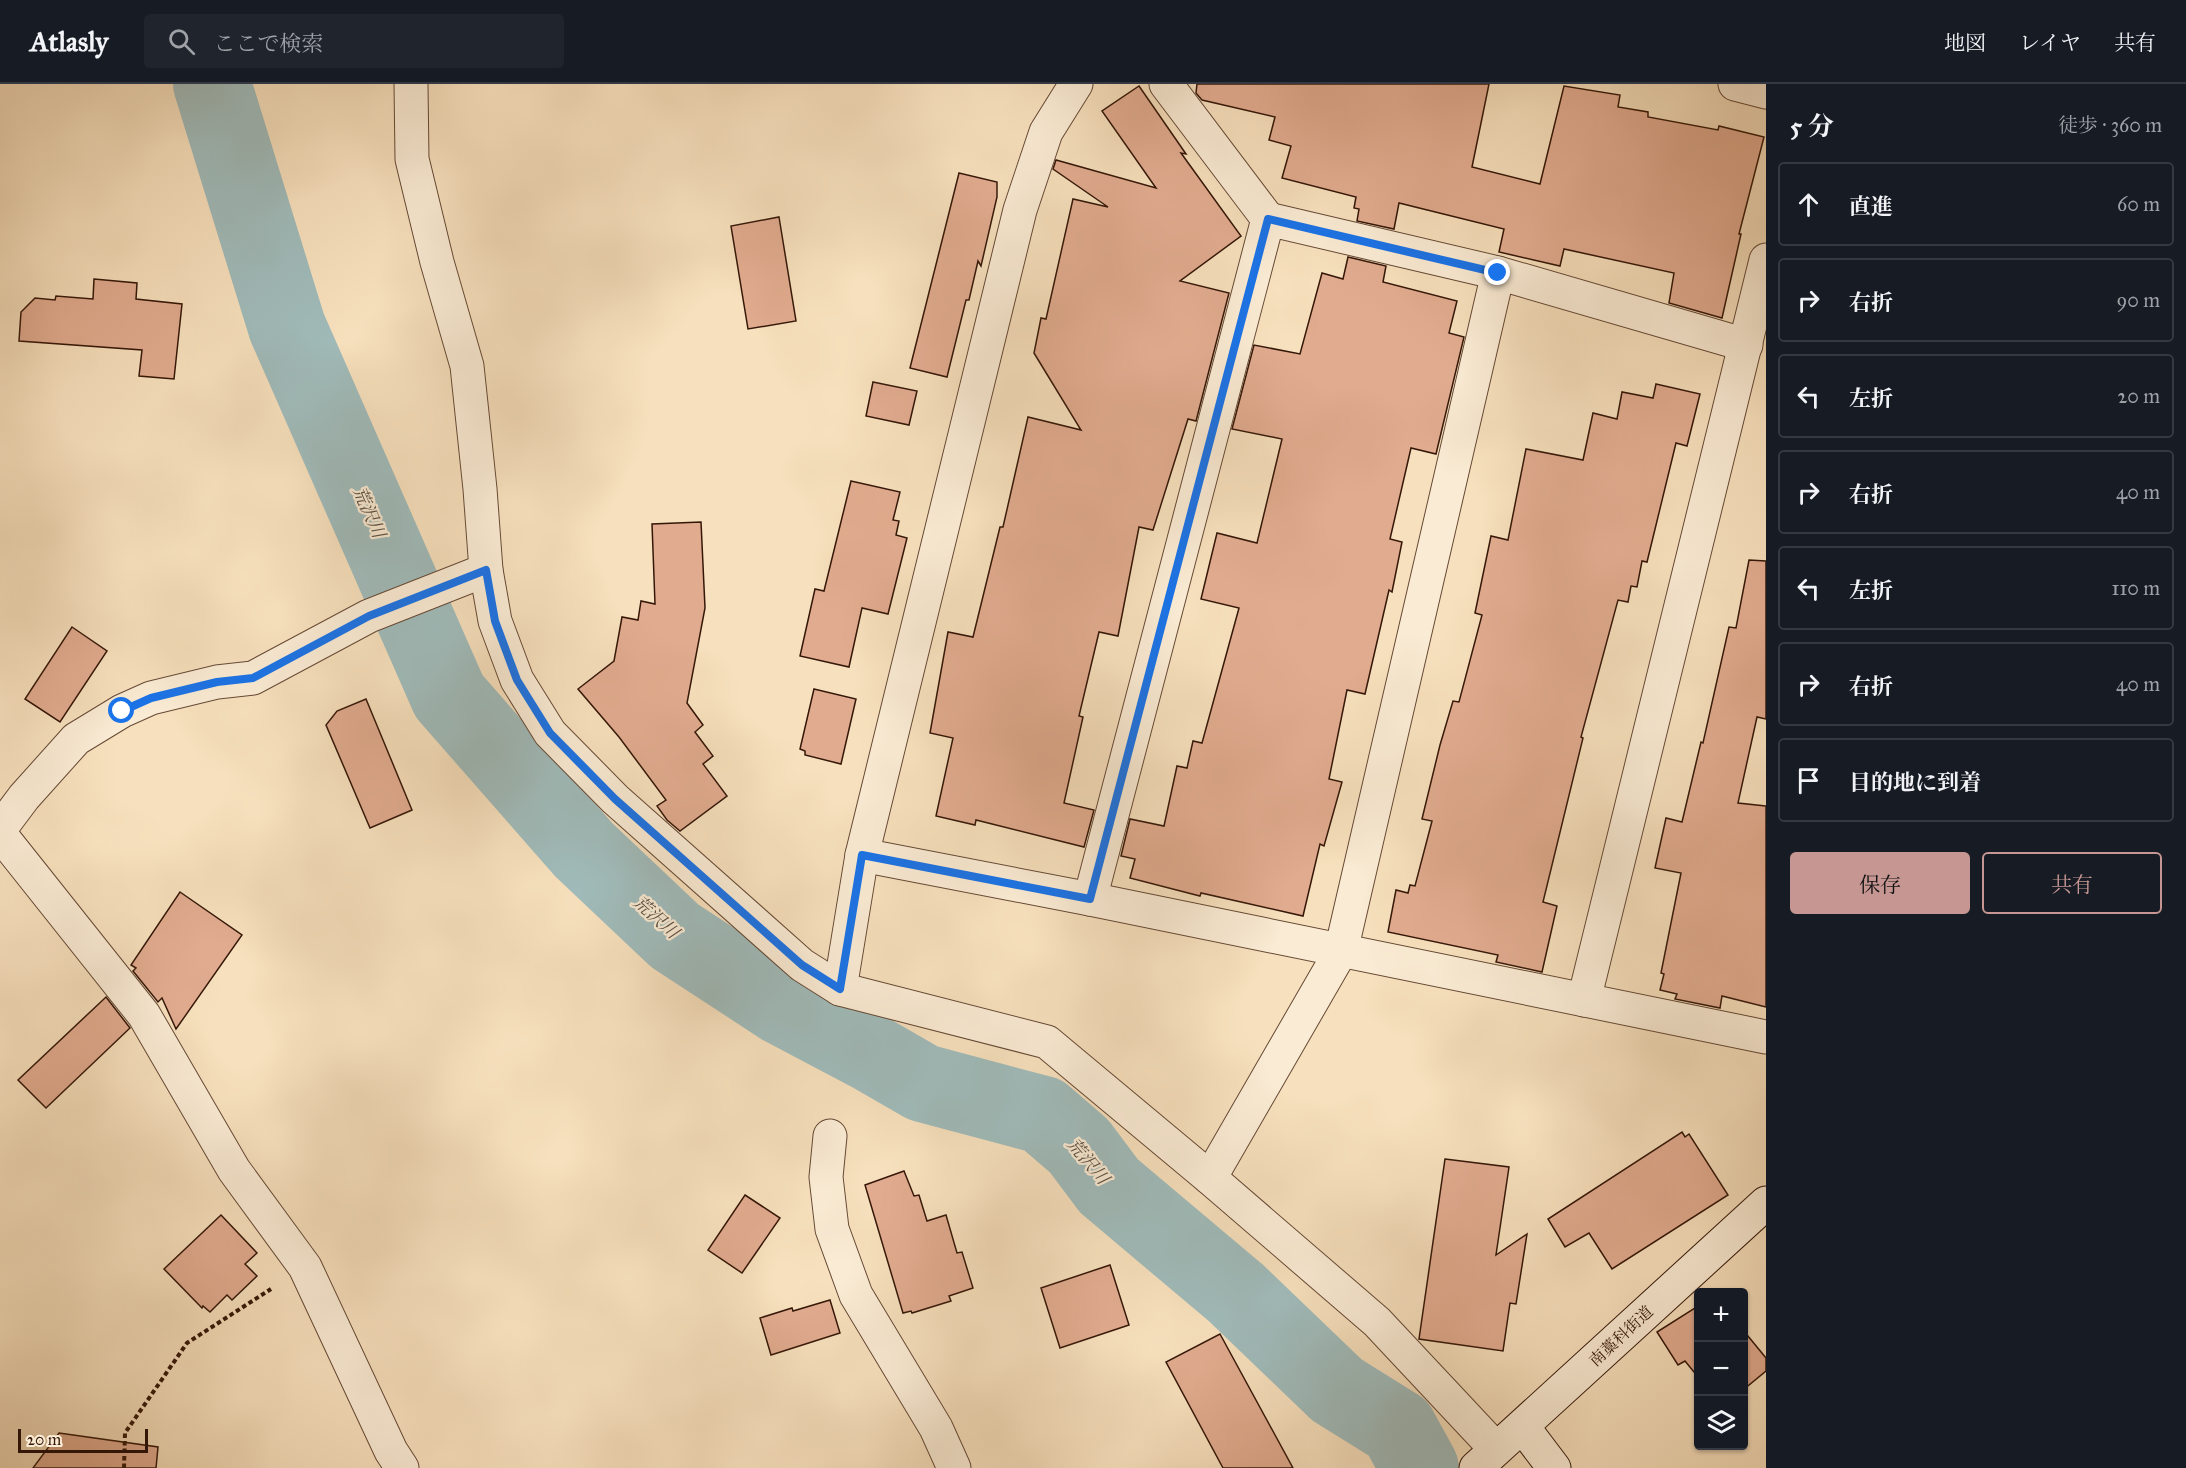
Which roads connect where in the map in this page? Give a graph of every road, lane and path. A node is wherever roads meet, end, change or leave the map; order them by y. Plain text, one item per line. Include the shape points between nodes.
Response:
1 (411, 84) edge
2 (1076, 84) edge
3 (1166, 84) edge
4 (1735, 84) edge
5 (1766, 92) edge
6 (1268, 219) junction
7 (1766, 260) edge
8 (1498, 273) junction
9 (1746, 345) junction
10 (473, 575) junction
11 (0, 829) edge
12 (0, 834) edge
13 (862, 855) junction
14 (1090, 899) junction
15 (1341, 951) junction
16 (840, 989) junction
17 (1584, 1000) junction
18 (1766, 1037) edge
19 (830, 1136) dead end
20 (1210, 1178) junction
21 (1766, 1203) edge
22 (304, 1267) junction
23 (1523, 1426) junction
24 (1486, 1459) edge
25 (124, 1468) edge
26 (402, 1468) edge
27 (954, 1468) edge
28 (1554, 1468) edge

1 - 10 street via 412,159 467,366 480,489
2 - 13 street via 1046,132 1020,210
3 - 6 street
4 - 5 street
6 - 8 street
6 - 14 street
7 - 9 street
8 - 9 street
8 - 15 street
9 - 17 street
10 - 11 street via 369,616 253,678 217,682 151,698 122,711 76,739
10 - 16 street via 517,680 550,733 615,799 802,965
12 - 22 street via 144,1015 234,1170
13 - 14 street
13 - 16 street
14 - 15 street
15 - 17 street
15 - 20 street
16 - 20 street via 1047,1042
17 - 18 street
19 - 27 street via 826,1177 832,1229 856,1295 936,1428
20 - 24 street via 1377,1322
21 - 23 street, 南藁科街道
22 - 25 path via 187,1343 125,1433
22 - 26 street
23 - 24 street, 南藁科街道
23 - 28 street

